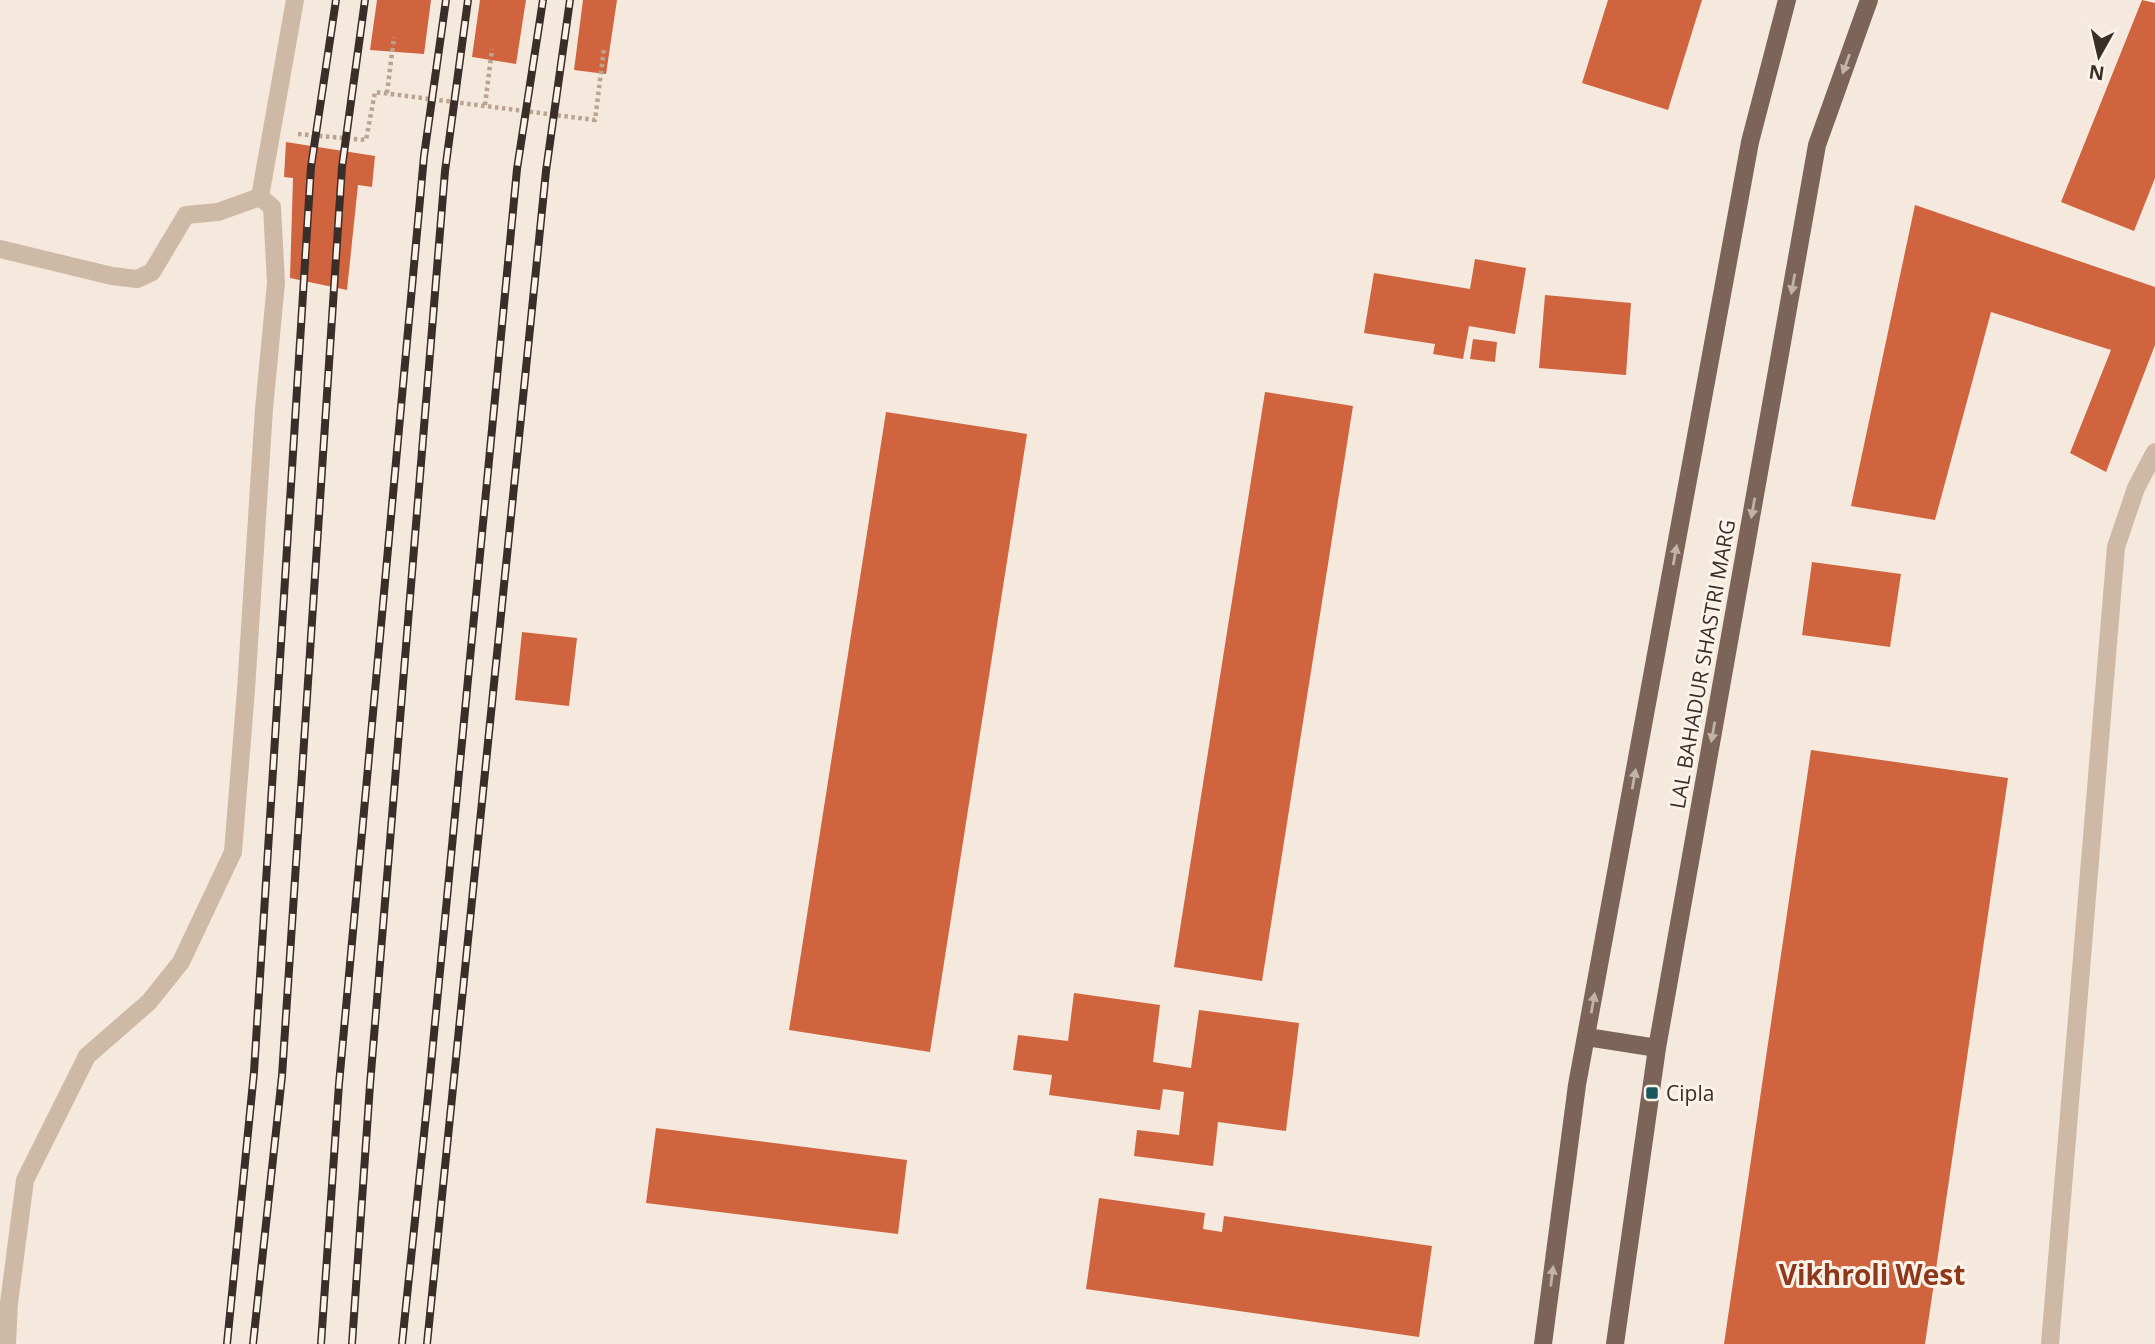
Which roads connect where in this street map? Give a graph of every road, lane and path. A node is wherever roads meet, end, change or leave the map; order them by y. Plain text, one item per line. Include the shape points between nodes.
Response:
1 (295, 0) edge
2 (1787, 0) edge
3 (1869, 0) edge
4 (394, 37) dead end
5 (492, 49) dead end
6 (604, 49) dead end
7 (387, 93) junction
8 (485, 105) junction
9 (293, 134) dead end
10 (260, 197) junction
11 (0, 249) edge
12 (2155, 452) edge
13 (1587, 1037) junction
14 (1657, 1048) junction
15 (8, 1344) edge
16 (1543, 1344) edge
17 (1615, 1344) edge
18 (2050, 1344) edge

1 - 10 street
13 -> 2 main road via 1750,142
3 -> 14 main road, LAL BAHADUR SHASTRI MARG via 1817,145
4 - 7 path
5 - 8 path
6 - 8 path via 595,120
7 - 8 path
7 - 9 path via 375,92 366,140
10 - 11 street via 218,212 186,215 152,272 137,279
10 - 15 street via 272,207 276,284 233,852 181,962 149,1002 87,1056 25,1180
12 - 18 street via 2136,488 2116,547
13 - 14 main road
16 -> 13 main road
14 - 17 main road, LAL BAHADUR SHASTRI MARG

